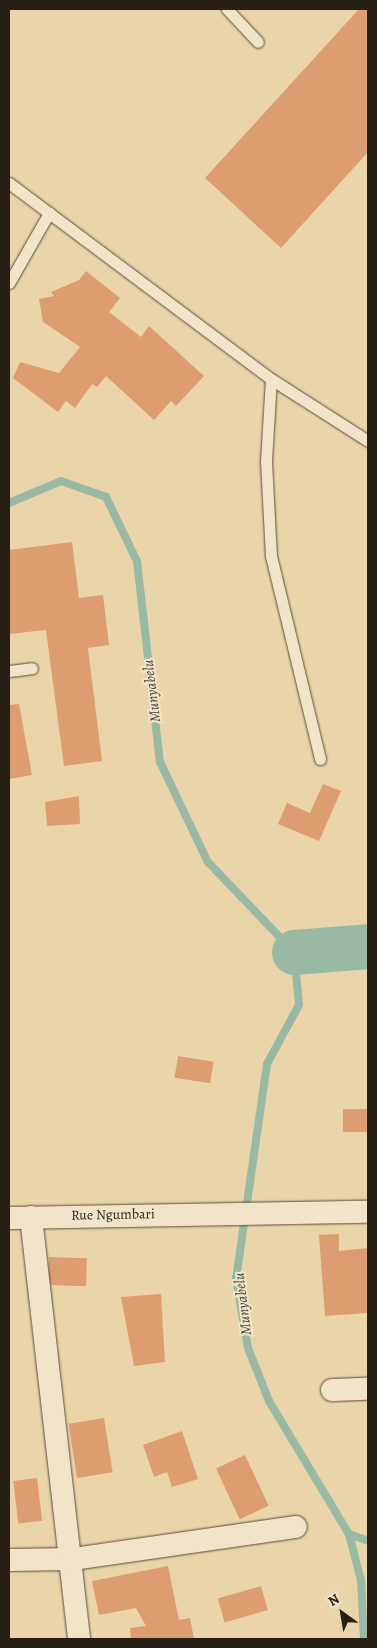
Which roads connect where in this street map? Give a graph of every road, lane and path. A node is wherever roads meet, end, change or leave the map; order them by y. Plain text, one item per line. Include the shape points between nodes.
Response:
1 (227, 9) edge
2 (258, 42) dead end
3 (9, 183) edge
4 (49, 213) junction
5 (9, 283) edge
6 (271, 379) junction
7 (368, 441) edge
8 (32, 668) dead end
9 (9, 671) edge
10 (320, 759) dead end
11 (368, 1212) edge
12 (20, 1217) edge
13 (368, 1389) edge
14 (332, 1390) dead end
15 (296, 1527) dead end
16 (73, 1559) junction
17 (9, 1560) edge
18 (79, 1639) edge

1 - 2 lane
3 - 4 lane
4 - 5 lane
4 - 6 lane
6 - 7 lane
6 - 10 lane via 266,461 270,556
8 - 9 lane
11 - 12 street, Rue Ngumbari
12 - 16 street
13 - 14 street
15 - 16 street
16 - 17 street
16 - 18 street

